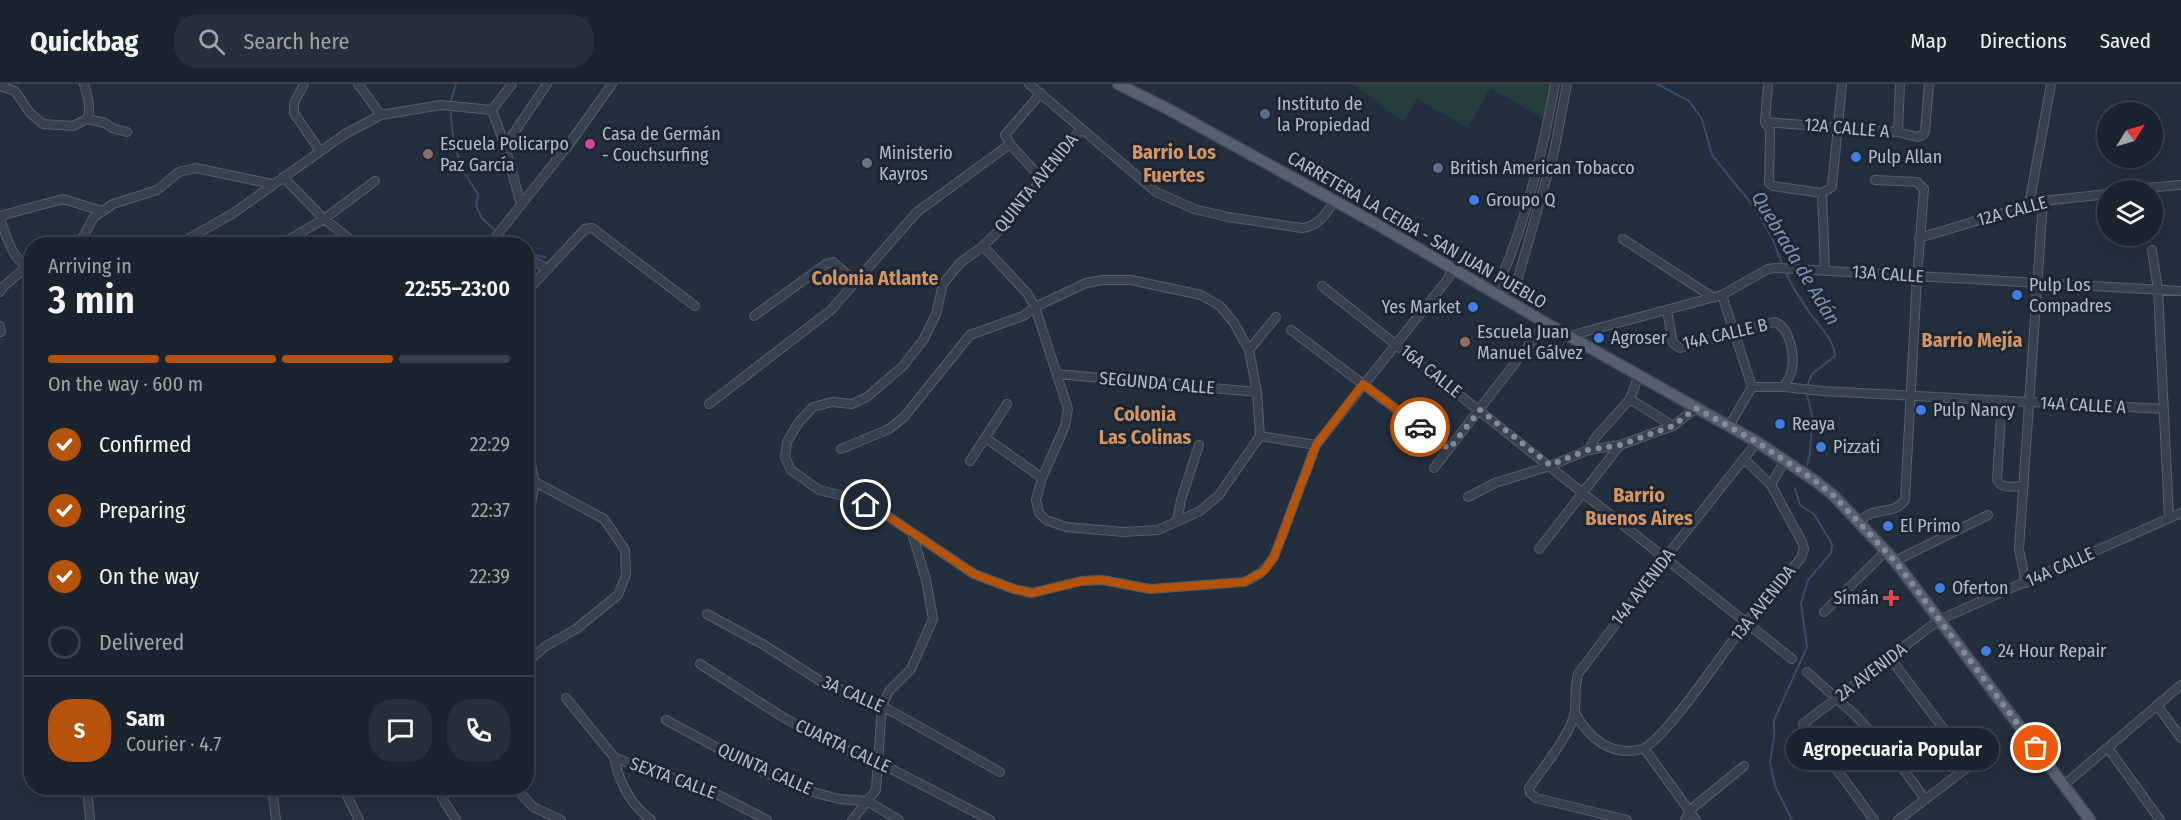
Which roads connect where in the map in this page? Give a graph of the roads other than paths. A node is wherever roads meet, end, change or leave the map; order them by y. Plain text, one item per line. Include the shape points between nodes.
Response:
1 (84, 84) edge
2 (304, 84) edge
3 (358, 84) edge
4 (512, 84) edge
5 (547, 84) edge
6 (612, 84) edge
7 (1029, 84) edge
8 (1118, 84) edge
9 (1555, 84) edge
10 (1567, 84) edge
11 (1768, 84) edge
12 (1842, 84) edge
13 (1900, 84) edge
14 (1929, 84) edge
15 (2051, 84) edge
16 (0, 86) edge
17 (1041, 93) junction
18 (492, 110) junction
19 (381, 115) junction
20 (87, 120) junction
21 (1765, 122) junction
22 (1838, 127) junction
23 (1081, 129) junction
24 (127, 132) dead end
25 (1898, 132) junction
26 (1010, 144) junction
27 (505, 146) junction
28 (320, 151) junction
29 (283, 177) junction
30 (1041, 178) junction
31 (1875, 180) dead end
32 (375, 181) dead end
33 (272, 184) junction
34 (2181, 185) edge
35 (2163, 186) edge
36 (1822, 193) junction
37 (2097, 195) edge
38 (1335, 200) junction
39 (2043, 201) junction
40 (521, 205) junction
41 (2029, 205) junction
42 (102, 211) junction
43 (0, 218) edge
44 (324, 219) junction
45 (83, 237) edge
46 (191, 237) edge
47 (293, 237) edge
48 (347, 237) edge
49 (496, 237) edge
50 (1919, 238) junction
51 (1623, 239) dead end
52 (983, 246) junction
53 (2152, 249) dead end
54 (534, 261) edge
55 (24, 264) edge
56 (1454, 268) junction
57 (548, 269) junction
58 (1825, 269) junction
59 (24, 271) edge
60 (1917, 277) junction
61 (856, 282) junction
62 (2038, 283) junction
63 (534, 284) edge
64 (1322, 286) dead end
65 (2158, 290) junction
66 (2181, 291) edge
67 (0, 292) edge
68 (1495, 292) junction
69 (1718, 296) junction
70 (1508, 300) junction
71 (695, 306) dead end
72 (1035, 307) junction
73 (1667, 310) junction
74 (754, 316) dead end
75 (1276, 317) dead end
76 (1546, 323) junction
77 (0, 326) edge
78 (1291, 330) dead end
79 (1, 332) edge
80 (1735, 334) junction
81 (1571, 337) junction
82 (1397, 344) junction
83 (1249, 350) junction
84 (1057, 374) junction
85 (1639, 375) junction
86 (1363, 384) junction
87 (1752, 387) junction
88 (1784, 387) junction
89 (1257, 392) junction
90 (1910, 396) junction
91 (1630, 399) junction
92 (2002, 401) junction
93 (2030, 403) junction
94 (709, 404) dead end
95 (1008, 404) dead end
96 (1696, 408) junction
97 (1480, 410) junction
98 (2164, 410) junction
99 (1673, 426) junction
100 (1729, 426) junction
101 (1260, 436) junction
102 (986, 438) junction
103 (1757, 442) junction
104 (1198, 445) dead end
105 (1316, 445) junction
106 (1620, 445) junction
107 (841, 449) dead end
108 (1449, 449) junction
109 (1588, 450) junction
110 (1744, 459) junction
111 (1785, 460) junction
112 (970, 461) dead end
113 (1550, 465) junction
114 (1434, 468) dead end
115 (1042, 478) junction
116 (534, 485) edge
117 (1771, 485) junction
118 (2024, 486) junction
119 (1583, 492) junction
120 (1467, 497) dead end
121 (2181, 513) edge
122 (1988, 515) dead end
123 (2169, 518) junction
124 (1178, 521) junction
125 (1859, 522) junction
126 (912, 533) junction
127 (1539, 549) dead end
128 (1886, 550) junction
129 (1666, 557) junction
130 (1895, 561) junction
131 (2026, 583) junction
132 (1824, 612) dead end
133 (707, 614) dead end
134 (1939, 620) junction
135 (1746, 622) junction
136 (534, 656) edge
137 (1890, 657) junction
138 (1792, 659) dead end
139 (700, 664) dead end
140 (1807, 672) dead end
141 (2181, 685) edge
142 (566, 698) dead end
143 (1836, 698) junction
144 (2157, 705) junction
145 (882, 706) junction
146 (1575, 713) junction
147 (666, 720) dead end
148 (2181, 738) edge
149 (1644, 748) junction
150 (2108, 748) junction
151 (614, 757) junction
152 (878, 762) junction
153 (1744, 766) dead end
154 (1000, 772) dead end
155 (2064, 785) junction
156 (88, 795) edge
157 (274, 795) edge
158 (346, 795) edge
159 (445, 795) edge
160 (522, 795) edge
161 (1925, 799) junction
162 (867, 801) junction
163 (1690, 810) junction
164 (556, 818) edge
165 (90, 820) edge
166 (276, 820) edge
167 (359, 820) edge
168 (456, 820) edge
169 (651, 820) edge
170 (767, 820) edge
171 (852, 820) edge
172 (899, 820) edge
173 (990, 820) edge
174 (1627, 820) edge
175 (1685, 820) edge
176 (1696, 820) edge
177 (1874, 820) edge
178 (1898, 820) edge
179 (2090, 820) edge
180 (2160, 820) edge

1 - 20 street via 89,104
2 - 28 street via 294,103 294,113
3 - 19 street
4 - 18 street
5 - 27 street
6 - 40 street
7 - 17 street
8 - 38 main road, CARRETERA LA CEIBA - SAN JUAN PUEBLO
9 - 68 street via 1540,159
10 - 70 street via 1554,152 1516,285
11 - 21 street
12 - 22 street
13 - 25 street
14 - 25 street, 12A CALLE A via 1923,135
15 - 41 street
16 - 20 street via 15,91 43,124 73,126
17 - 23 street
17 - 26 street via 1007,132
18 - 19 street via 441,105
18 - 27 street
19 - 28 street
20 - 24 street
21 - 22 street, 12A CALLE A
21 - 36 street via 1770,130 1769,183
22 - 25 street, 12A CALLE A
22 - 36 street via 1832,187
23 - 30 street, QUINTA AVENIDA
23 - 38 street via 1156,192 1194,209 1311,227
26 - 30 street
26 - 61 street via 917,212
27 - 40 street
28 - 29 street
29 - 33 street
29 - 44 street
30 - 52 street, QUINTA AVENIDA via 1029,197
31 - 50 street via 1922,185
32 - 44 street
33 - 42 street via 196,168 179,172 157,190
33 - 46 street via 232,214
34 - 35 street
36 - 58 street
37 - 39 street, 12A CALLE
38 - 56 main road, CARRETERA LA CEIBA - SAN JUAN PUEBLO
39 - 41 street, 12A CALLE
39 - 62 street
40 - 49 street
41 - 50 street, 12A CALLE
42 - 43 street via 63,199
42 - 45 street
43 - 55 street via 16,258
44 - 47 street
44 - 48 street
50 - 60 street
51 - 69 street
52 - 72 street
52 - 126 street, QUINTA AVENIDA via 960,263 943,284 936,314 924,339 903,366 867,398 852,404 832,402 813,407 787,442 785,457 791,470 804,481 880,511
53 - 65 street
54 - 57 street
56 - 68 main road, CARRETERA LA CEIBA - SAN JUAN PUEBLO
56 - 82 street
57 - 63 street
57 - 71 street via 585,230 592,228
58 - 60 street, 13A CALLE
58 - 69 street, 13A CALLE via 1768,269
59 - 67 street
60 - 62 street, 13A CALLE
60 - 90 street
61 - 74 street via 833,262 826,264
61 - 94 street via 831,310
62 - 65 street, 13A CALLE
62 - 93 street
64 - 82 street, 16A CALLE
65 - 66 street, 13A CALLE
65 - 98 street
68 - 70 main road, CARRETERA LA CEIBA - SAN JUAN PUEBLO
69 - 73 street, 13A CALLE
69 - 80 street
70 - 76 main road, CARRETERA LA CEIBA - SAN JUAN PUEBLO
72 - 83 street via 1086,283 1103,280 1166,286 1220,306
72 - 84 street
72 - 107 street via 1023,316 970,335 904,417 889,429
73 - 80 street, 14A CALLE B via 1673,343 1680,348
73 - 81 street, 13A CALLE
75 - 83 street
76 - 81 main road, CARRETERA LA CEIBA - SAN JUAN PUEBLO
76 - 97 street
77 - 79 street
78 - 86 street
80 - 87 street
80 - 88 street, 14A CALLE B via 1780,323 1792,353 1793,367
81 - 85 main road, CARRETERA LA CEIBA - SAN JUAN PUEBLO
82 - 86 street
82 - 97 street, 16A CALLE
83 - 89 street
84 - 89 street, SEGUNDA CALLE
84 - 115 street via 1068,409 1065,426
85 - 91 street
85 - 96 main road, CARRETERA LA CEIBA - SAN JUAN PUEBLO
86 - 105 street
86 - 108 street
87 - 88 street
87 - 100 street
88 - 90 street, 14A CALLE A
89 - 101 street
90 - 92 street, 14A CALLE A
90 - 125 street via 1905,500 1899,507 1868,514
91 - 99 street
91 - 109 street
92 - 93 street, 14A CALLE A
92 - 118 street via 1996,479 2002,486
93 - 98 street, 14A CALLE A
93 - 118 street
95 - 102 street
96 - 99 street
96 - 100 main road, CARRETERA LA CEIBA - SAN JUAN PUEBLO
97 - 108 street
97 - 113 street, 16A CALLE
98 - 123 street
99 - 106 street
100 - 103 main road, CARRETERA LA CEIBA - SAN JUAN PUEBLO
101 - 105 street
101 - 124 street via 1218,495 1200,511
102 - 112 street
102 - 115 street
103 - 110 street, 14A AVENIDA
103 - 111 main road, CARRETERA LA CEIBA - SAN JUAN PUEBLO
104 - 124 street
105 - 126 street via 1274,557 1264,571 1244,582 1150,589 1102,580 1082,581 1032,593 974,574
106 - 109 street
106 - 119 street
108 - 114 street
109 - 113 street
110 - 117 street, 13A AVENIDA
110 - 129 street, 14A AVENIDA
111 - 117 street
111 - 125 main road, CARRETERA LA CEIBA - SAN JUAN PUEBLO via 1827,490
113 - 119 street, 16A CALLE
113 - 120 street
115 - 124 street via 1036,500 1039,513 1066,527 1124,532 1158,530
116 - 136 street via 604,519 626,550 626,575 618,596
117 - 135 street, 13A AVENIDA via 1803,552
118 - 131 street via 2019,549
119 - 127 street
119 - 129 street, 16A CALLE
121 - 123 street, 14A CALLE
122 - 130 street
123 - 131 street, 14A CALLE
125 - 128 main road, CARRETERA LA CEIBA - SAN JUAN PUEBLO
126 - 145 street via 933,619 911,669 889,691
128 - 130 main road, CARRETERA LA CEIBA - SAN JUAN PUEBLO
128 - 132 street
129 - 135 street, 16A CALLE
129 - 146 street, 14A AVENIDA via 1578,674
130 - 134 main road, CARRETERA LA CEIBA - SAN JUAN PUEBLO
131 - 134 street, 14A CALLE
133 - 145 street, 3A CALLE via 822,682
134 - 137 street, 2A AVENIDA
134 - 155 main road, CARRETERA LA CEIBA - SAN JUAN PUEBLO
135 - 138 street, 16A CALLE
135 - 149 street, 13A AVENIDA via 1676,716
137 - 143 street, 2A AVENIDA
137 - 161 street via 1968,761 1964,771
139 - 152 street, CUARTA CALLE via 831,744
140 - 143 street
141 - 144 street
142 - 151 street, SEXTA CALLE
143 - 161 street via 1893,755
143 - 177 street, 2A AVENIDA via 1803,724
144 - 148 street
144 - 150 street
145 - 152 street
145 - 154 street, 3A CALLE
146 - 149 street via 1597,742 1620,749
146 - 174 street via 1562,741 1529,788 1530,793 1536,798
147 - 162 street, QUINTA CALLE via 762,772 816,793
149 - 163 street
150 - 155 street
150 - 180 street
151 - 169 street via 624,789 640,812
151 - 170 street, SEXTA CALLE via 652,773 695,783
152 - 162 street via 876,790
152 - 173 street, CUARTA CALLE
153 - 163 street
155 - 179 main road, CARRETERA LA CEIBA - SAN JUAN PUEBLO
156 - 165 street
157 - 166 street
158 - 167 street
159 - 168 street via 442,798
160 - 164 street via 533,807
161 - 178 street
162 - 171 street
162 - 172 street, QUINTA CALLE
163 - 175 street
163 - 176 street

